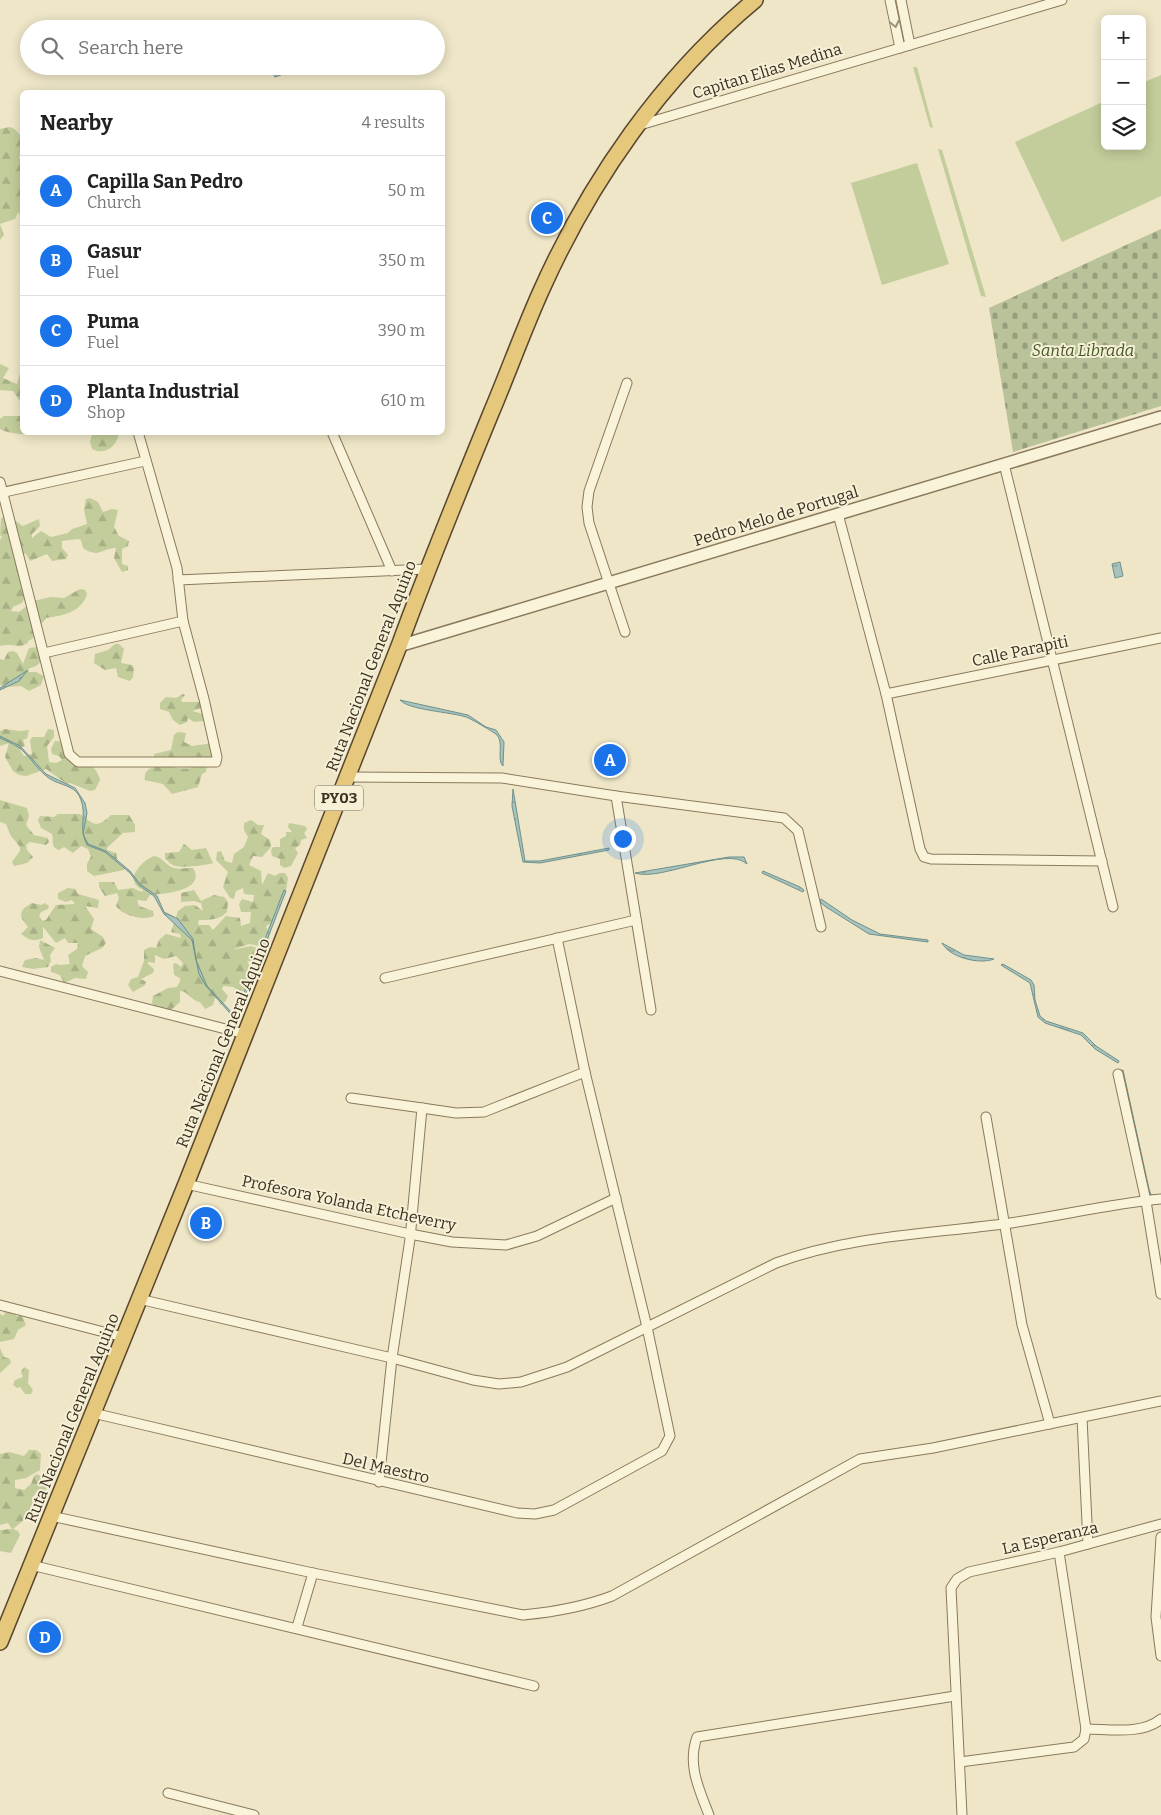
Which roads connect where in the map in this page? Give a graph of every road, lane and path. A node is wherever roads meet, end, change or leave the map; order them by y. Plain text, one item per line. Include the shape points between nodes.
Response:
1 (755, 0) edge
2 (890, 0) edge
3 (901, 0) edge
4 (1062, 0) edge
5 (905, 46) junction
6 (638, 126) junction
7 (626, 383) dead end
8 (1160, 420) edge
9 (139, 435) edge
10 (333, 435) edge
11 (145, 461) junction
12 (1004, 464) junction
13 (0, 482) edge
14 (1, 493) edge
15 (838, 514) junction
16 (427, 569) junction
17 (392, 571) junction
18 (178, 580) junction
19 (610, 583) junction
20 (183, 621) junction
21 (625, 632) dead end
22 (1161, 638) edge
23 (399, 646) junction
24 (44, 653) junction
25 (1053, 660) junction
26 (886, 694) junction
27 (347, 777) junction
28 (616, 796) junction
29 (1102, 861) junction
30 (1112, 907) dead end
31 (636, 920) junction
32 (821, 927) dead end
33 (557, 938) junction
34 (0, 971) edge
35 (385, 978) dead end
36 (651, 1010) dead end
37 (245, 1034) junction
38 (585, 1072) junction
39 (1118, 1074) dead end
40 (351, 1098) dead end
41 (422, 1108) junction
42 (986, 1117) dead end
43 (186, 1184) junction
44 (616, 1198) junction
45 (1161, 1199) edge
46 (1146, 1201) junction
47 (1005, 1223) junction
48 (410, 1234) junction
49 (1161, 1294) edge
50 (139, 1299) junction
51 (0, 1305) edge
52 (647, 1327) junction
53 (123, 1337) junction
54 (392, 1358) junction
55 (1161, 1402) edge
56 (93, 1414) junction
57 (1082, 1418) junction
58 (1050, 1424) junction
59 (379, 1482) junction
60 (51, 1516) junction
61 (1161, 1524) edge
62 (1161, 1537) edge
63 (1088, 1544) junction
64 (1059, 1552) junction
65 (31, 1566) junction
66 (312, 1573) junction
67 (297, 1628) junction
68 (0, 1642) edge
69 (1161, 1656) edge
70 (534, 1686) dead end
71 (955, 1696) junction
72 (1161, 1719) edge
73 (1086, 1729) junction
74 (960, 1762) junction
75 (168, 1793) dead end
76 (254, 1815) edge
77 (709, 1815) edge
78 (962, 1815) edge

1 - 6 highway, Ruta Nacional General Aquino / PY03 via 682,71
2 -> 5 street
3 - 5 street
4 - 5 street, Capitan Elias Medina
5 - 6 street, Capitan Elias Medina
6 - 16 highway, Ruta Nacional General Aquino / PY03 via 576,222 541,291
7 - 19 street via 589,491 587,507
8 - 12 street, Pedro Melo de Portugal
9 - 11 street
10 - 17 street
11 - 14 street
11 - 18 street
12 - 15 street, Pedro Melo de Portugal
12 - 25 street
13 - 14 street
14 - 24 street
15 - 19 street, Pedro Melo de Portugal
15 - 26 street
16 - 17 street
16 - 23 highway, Ruta Nacional General Aquino / PY03
17 - 18 street
18 - 20 street
19 - 21 street
19 - 23 street, Pedro Melo de Portugal
20 - 24 street
20 - 24 street via 211,728 217,757 214,762 78,762 69,754
22 - 25 street, Calle Parapiti
23 - 27 highway, Ruta Nacional General Aquino / PY03
25 - 26 street, Calle Parapiti
25 - 29 street
26 - 29 street via 924,856 931,859
27 - 28 street via 502,778
27 - 37 highway, Ruta Nacional General Aquino / PY03
28 - 31 street
28 - 32 street via 784,818 798,831
29 - 30 street
31 - 33 street
31 - 36 street
33 - 35 street
33 - 38 street
34 - 37 street
37 - 43 highway, Ruta Nacional General Aquino / PY03
38 - 41 street via 484,1112 456,1113
38 - 44 street
39 - 46 street
40 - 41 street
41 - 48 street
42 - 47 street
43 - 48 street, Profesora Yolanda Etcheverry
43 - 50 highway, Ruta Nacional General Aquino / PY03
44 - 48 street, Profesora Yolanda Etcheverry via 537,1236 506,1245 452,1242
44 - 52 street
45 - 46 street
46 - 47 street
46 - 49 street
47 - 52 street via 846,1243 806,1252 776,1263
47 - 58 street via 1022,1325
48 - 54 street
50 - 53 highway, Ruta Nacional General Aquino / PY03
50 - 54 street
51 - 53 street
52 - 54 street via 567,1367 521,1382 499,1384 473,1380
52 - 59 street, Del Maestro via 670,1436 662,1450 566,1504 535,1514 517,1513
53 - 56 highway, Ruta Nacional General Aquino / PY03
54 - 59 street
55 - 57 street
56 - 59 street, Del Maestro
56 - 60 highway, Ruta Nacional General Aquino / PY03
57 - 58 street
57 - 63 street
58 - 66 street via 860,1459 612,1596 556,1612 523,1615
60 - 65 highway, Ruta Nacional General Aquino / PY03
60 - 66 street
61 - 63 street, La Esperanza
62 - 69 street via 1156,1617
63 - 64 street, La Esperanza
64 - 71 street, La Esperanza via 969,1572 957,1579 951,1588
64 - 73 street
65 - 67 street
65 - 68 highway, Ruta Nacional General Aquino / PY03
66 - 67 street
67 - 70 street
71 - 74 street
71 - 77 street via 697,1737 692,1768
72 - 73 street via 1154,1726 1142,1728
73 - 74 street via 1084,1739 1074,1747
74 - 78 street
75 - 76 street

